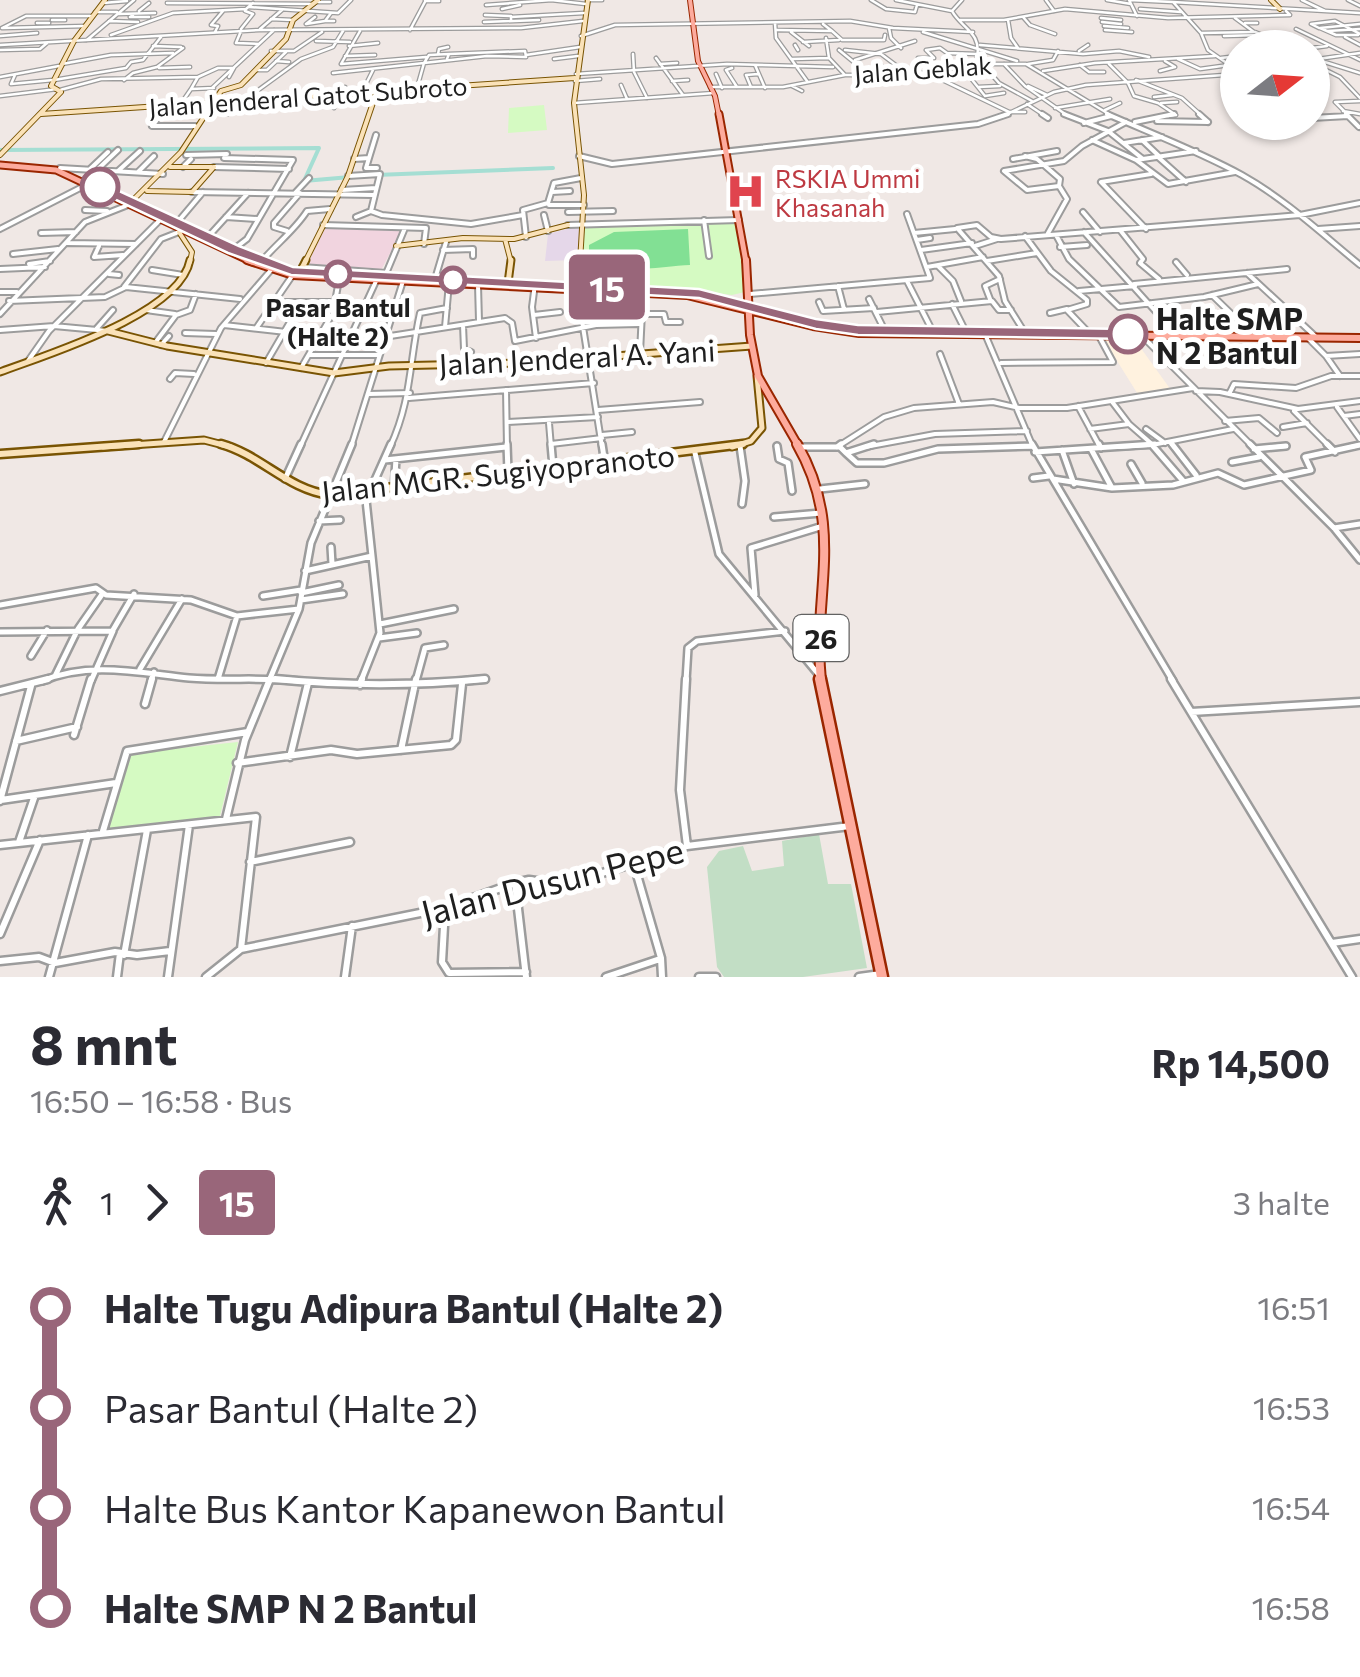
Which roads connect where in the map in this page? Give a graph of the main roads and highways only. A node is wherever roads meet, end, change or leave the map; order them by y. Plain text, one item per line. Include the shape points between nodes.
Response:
1 (1272, 0) edge
2 (587, 1) edge
3 (103, 2) edge
4 (316, 2) edge
5 (690, 5) edge
6 (1280, 9) road end
7 (575, 78) junction
8 (376, 90) junction
9 (213, 104) junction
10 (40, 114) junction
11 (2, 157) edge
12 (169, 167) junction
13 (144, 191) junction
14 (129, 204) junction
15 (568, 225) road end
16 (179, 229) junction
17 (505, 239) junction
18 (396, 246) road end
19 (243, 256) junction
20 (298, 271) junction
21 (382, 276) junction
22 (430, 280) junction
23 (508, 282) junction
24 (536, 285) junction
25 (578, 288) junction
26 (750, 308) junction
27 (108, 331) junction
28 (966, 333) junction
29 (1175, 336) junction
30 (1360, 337) edge
31 (752, 346) junction
32 (756, 370) junction
33 (0, 372) edge
34 (0, 454) edge
35 (882, 976) edge

1 - 6 main road
2 - 7 main road
3 - 10 main road via 60,65 51,86 59,90
4 - 9 main road via 293,20 291,33 248,78 224,89
5 - 26 main road via 700,66 716,89
7 - 8 main road, Jalan Jenderal Gatot Subroto
7 - 25 main road via 584,208
8 - 9 main road, Jalan Jenderal Gatot Subroto
8 - 20 main road via 349,177
9 - 10 main road, Jalan Jenderal Gatot Subroto
9 - 12 main road
10 - 11 main road
11 - 14 main road via 49,168
11 - 14 main road via 60,168
12 - 13 main road
12 - 13 main road via 215,167 192,192
13 - 14 main road
14 - 16 main road
14 - 16 main road
15 - 17 main road
16 - 19 main road
16 - 19 main road
16 - 27 main road via 192,252 183,275
17 - 18 main road
17 - 23 main road
19 - 20 main road
19 - 20 main road via 271,270
20 - 21 main road
21 - 22 main road
21 - 22 main road
22 - 23 main road
22 - 24 main road
23 - 24 main road
24 - 25 main road
25 - 26 main road via 703,297
25 - 26 main road via 699,293
26 - 28 main road via 829,327
26 - 28 main road via 840,331
26 - 31 main road, 26
27 - 31 main road, Jalan Jenderal A. Yani via 334,373
27 - 33 main road
28 - 29 main road
28 - 29 main road
29 - 30 main road
31 - 32 main road, 26
32 - 34 main road, Jalan MGR. Sugiyopranoto via 764,420 756,437 740,446 370,492 308,492 226,444 194,440
32 - 35 main road, 26 via 820,489 826,525 820,677

